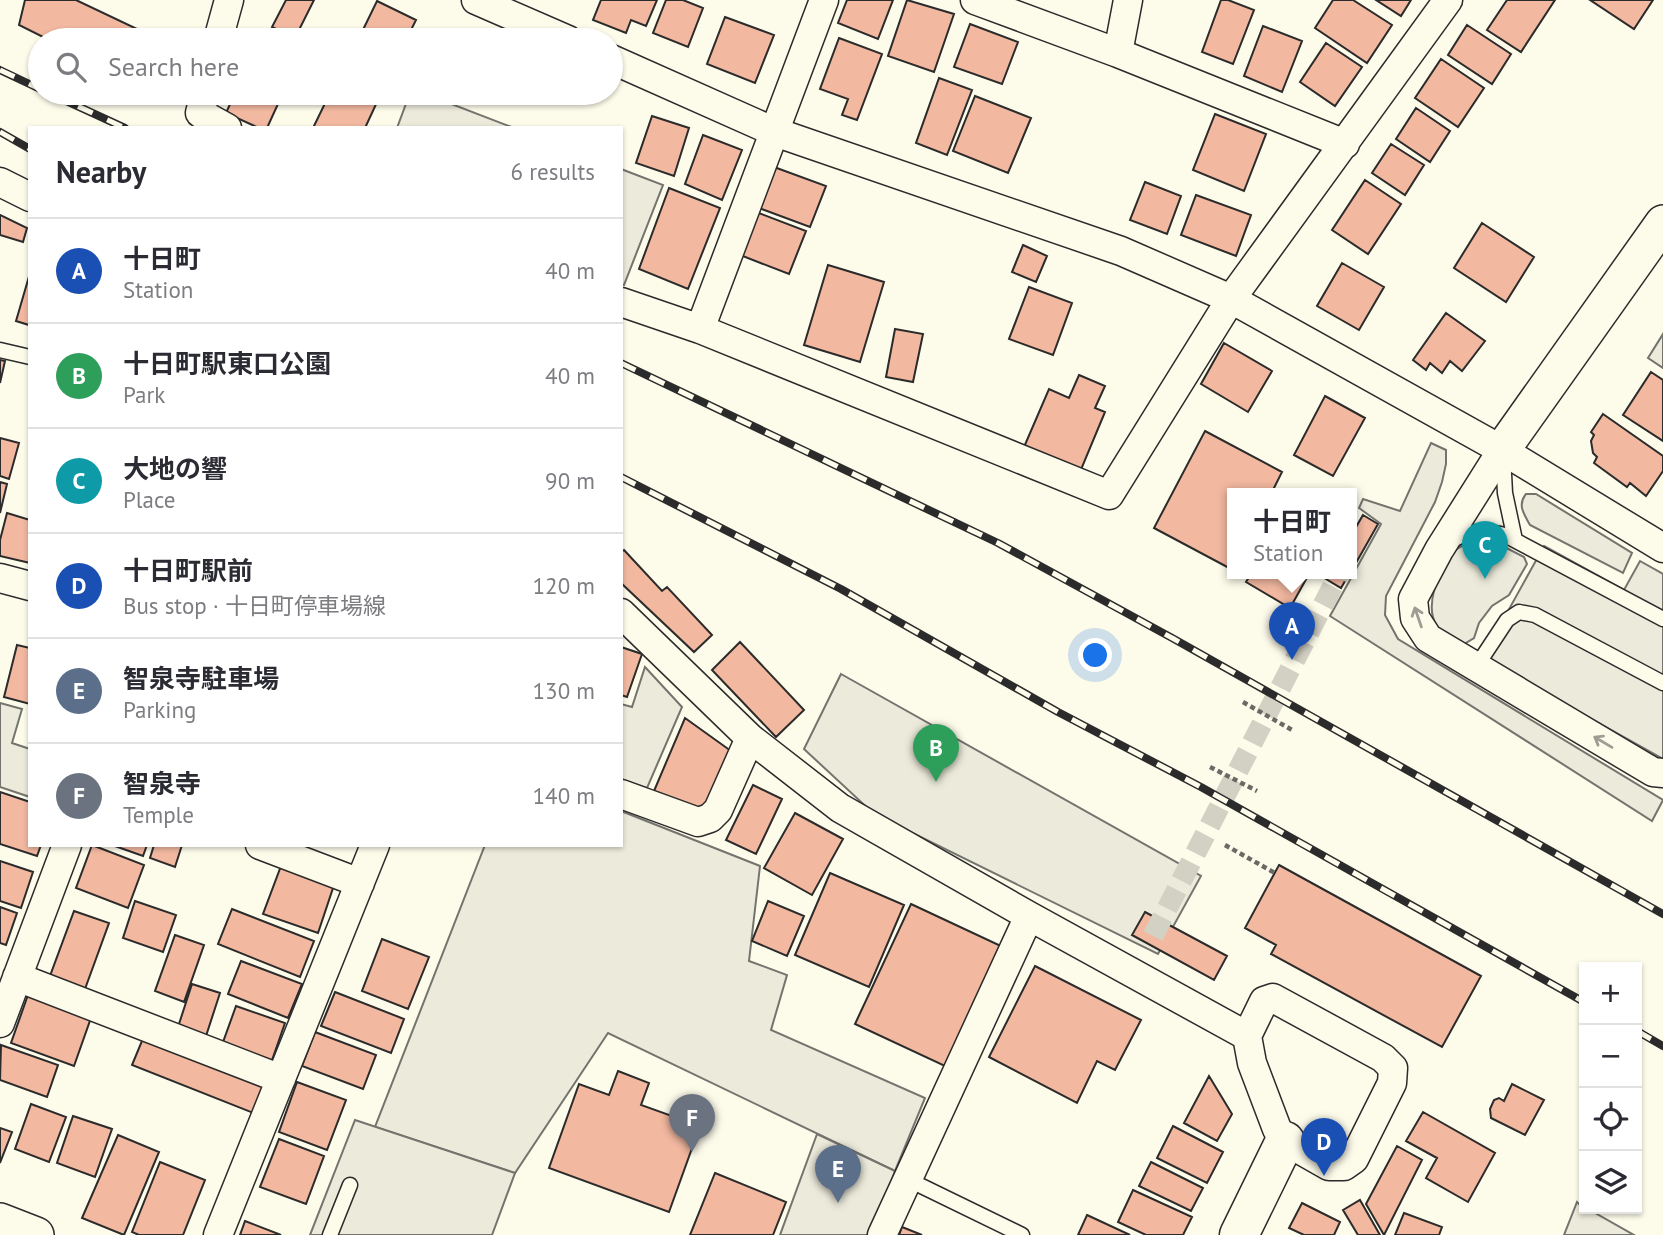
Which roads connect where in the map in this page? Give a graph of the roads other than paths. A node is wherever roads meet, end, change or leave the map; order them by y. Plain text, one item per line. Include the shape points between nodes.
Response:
1 (229, 0) edge
2 (476, 0) edge
3 (824, 0) edge
4 (975, 0) edge
5 (1128, 0) edge
6 (1448, 0) edge
7 (221, 28) edge
8 (540, 28) edge
9 (1118, 53) junction
10 (623, 64) edge
11 (202, 105) edge
12 (223, 126) edge
13 (775, 132) junction
14 (1345, 144) junction
15 (0, 182) edge
16 (28, 196) edge
17 (1663, 223) edge
18 (1231, 299) junction
19 (623, 303) edge
20 (700, 329) junction
21 (0, 350) edge
22 (28, 357) edge
23 (1502, 450) junction
24 (1514, 540) junction
25 (1663, 548) edge
26 (1439, 550) junction
27 (0, 578) edge
28 (28, 585) edge
29 (623, 615) edge
30 (1663, 620) edge
31 (1476, 667) junction
32 (1663, 683) edge
33 (750, 738) junction
34 (1663, 773) edge
35 (623, 794) edge
36 (66, 847) edge
37 (265, 847) edge
38 (374, 847) edge
39 (360, 883) junction
40 (1029, 916) junction
41 (17, 977) junction
42 (0, 1023) edge
43 (1247, 1036) junction
44 (281, 1079) junction
45 (1285, 1140) junction
46 (907, 1179) junction
47 (350, 1185) dead end
48 (0, 1221) edge
49 (36, 1235) edge
50 (218, 1235) edge
51 (330, 1235) edge
52 (882, 1235) edge
53 (1022, 1235) edge
54 (1239, 1235) edge

1 - 7 street
2 - 8 street
3 - 13 street
4 - 9 street
5 - 9 street
6 - 14 street
9 - 14 street
10 - 13 street
11 - 12 street via 200,113
13 - 18 street via 1121,251
13 - 20 street
14 - 18 street
15 - 16 street
17 - 23 street
18 - 20 street via 1109,495
18 - 23 street
19 - 20 street
21 - 22 lane
23 - 24 lane
23 - 25 street
23 - 26 street
24 - 26 lane via 1483,530 1458,536
24 - 30 lane
31 -> 26 street via 1428,638 1415,618 1413,599
27 - 28 street
29 - 33 street
31 - 32 lane via 1507,620 1519,612 1535,615
34 -> 31 street via 1653,772
33 - 35 street via 718,810 710,818 698,822
33 - 40 street via 840,808
36 - 41 street
37 - 39 street
38 - 39 street
39 - 44 street
40 - 43 street
40 - 46 street
41 - 42 street
41 - 44 street
43 - 45 street via 1252,1062
43 - 45 street via 1264,1001 1273,998 1383,1058 1393,1068 1387,1094 1354,1159 1344,1166 1329,1166
44 - 50 street
45 - 54 main road
46 - 52 street
46 - 53 lane
47 - 51 lane
48 - 49 street

